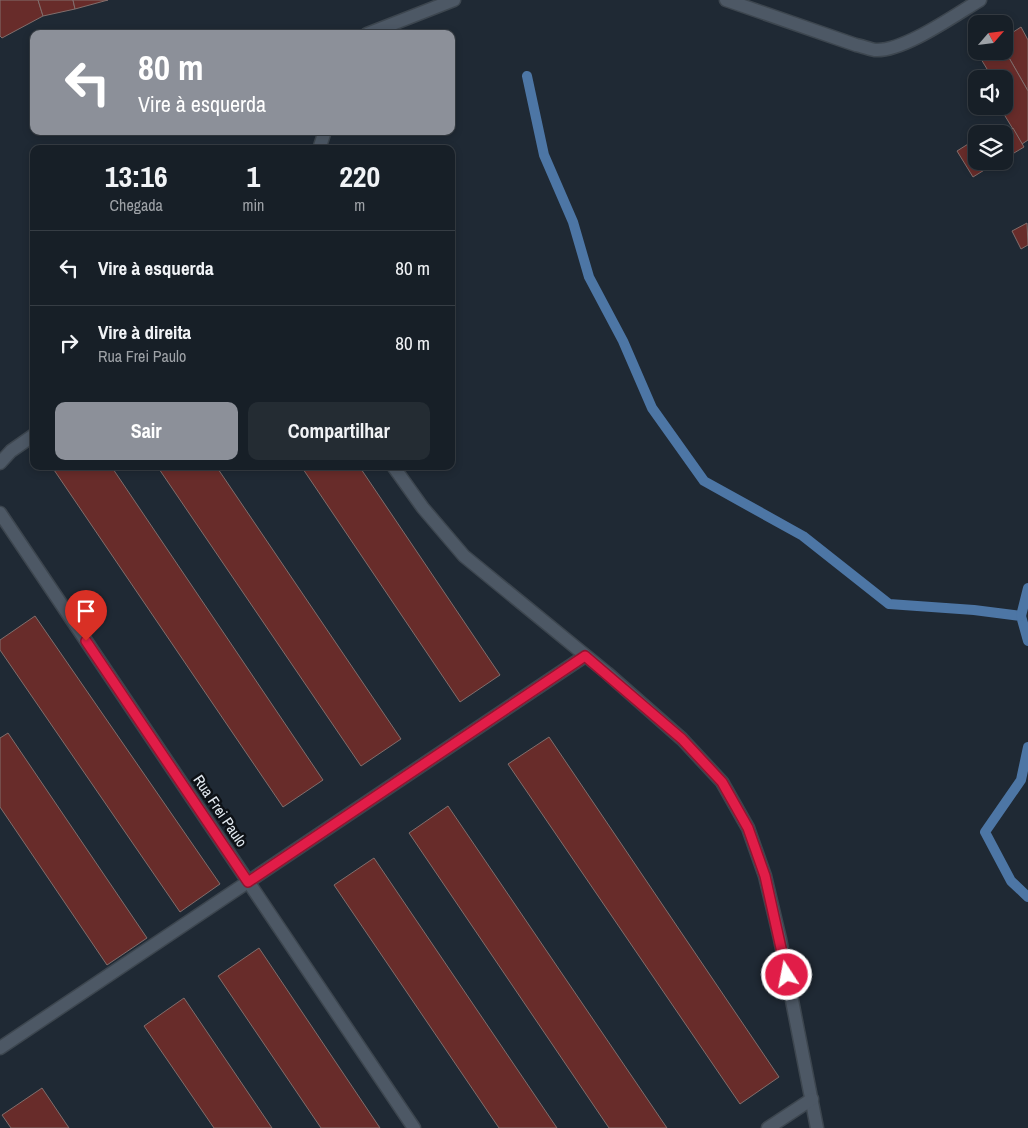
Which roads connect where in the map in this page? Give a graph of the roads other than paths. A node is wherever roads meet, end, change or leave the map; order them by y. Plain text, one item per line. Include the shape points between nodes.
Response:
1 (454, 0) edge
2 (726, 0) edge
3 (980, 0) edge
4 (377, 30) edge
5 (30, 438) edge
6 (0, 463) edge
7 (396, 470) edge
8 (0, 513) edge
9 (585, 656) junction
10 (248, 882) junction
11 (0, 1048) edge
12 (812, 1098) junction
13 (414, 1128) edge
14 (768, 1128) edge
15 (817, 1128) edge

1 - 4 street
2 - 3 street via 876,50 896,47 917,38
5 - 6 street
7 - 9 street via 464,556
8 - 10 street, Rua Frei Paulo
9 - 10 street
9 - 12 street via 682,739 722,782 748,828 765,876 780,939
10 - 11 street
10 - 13 street, Rua Frei Paulo
12 - 14 street
12 - 15 street

